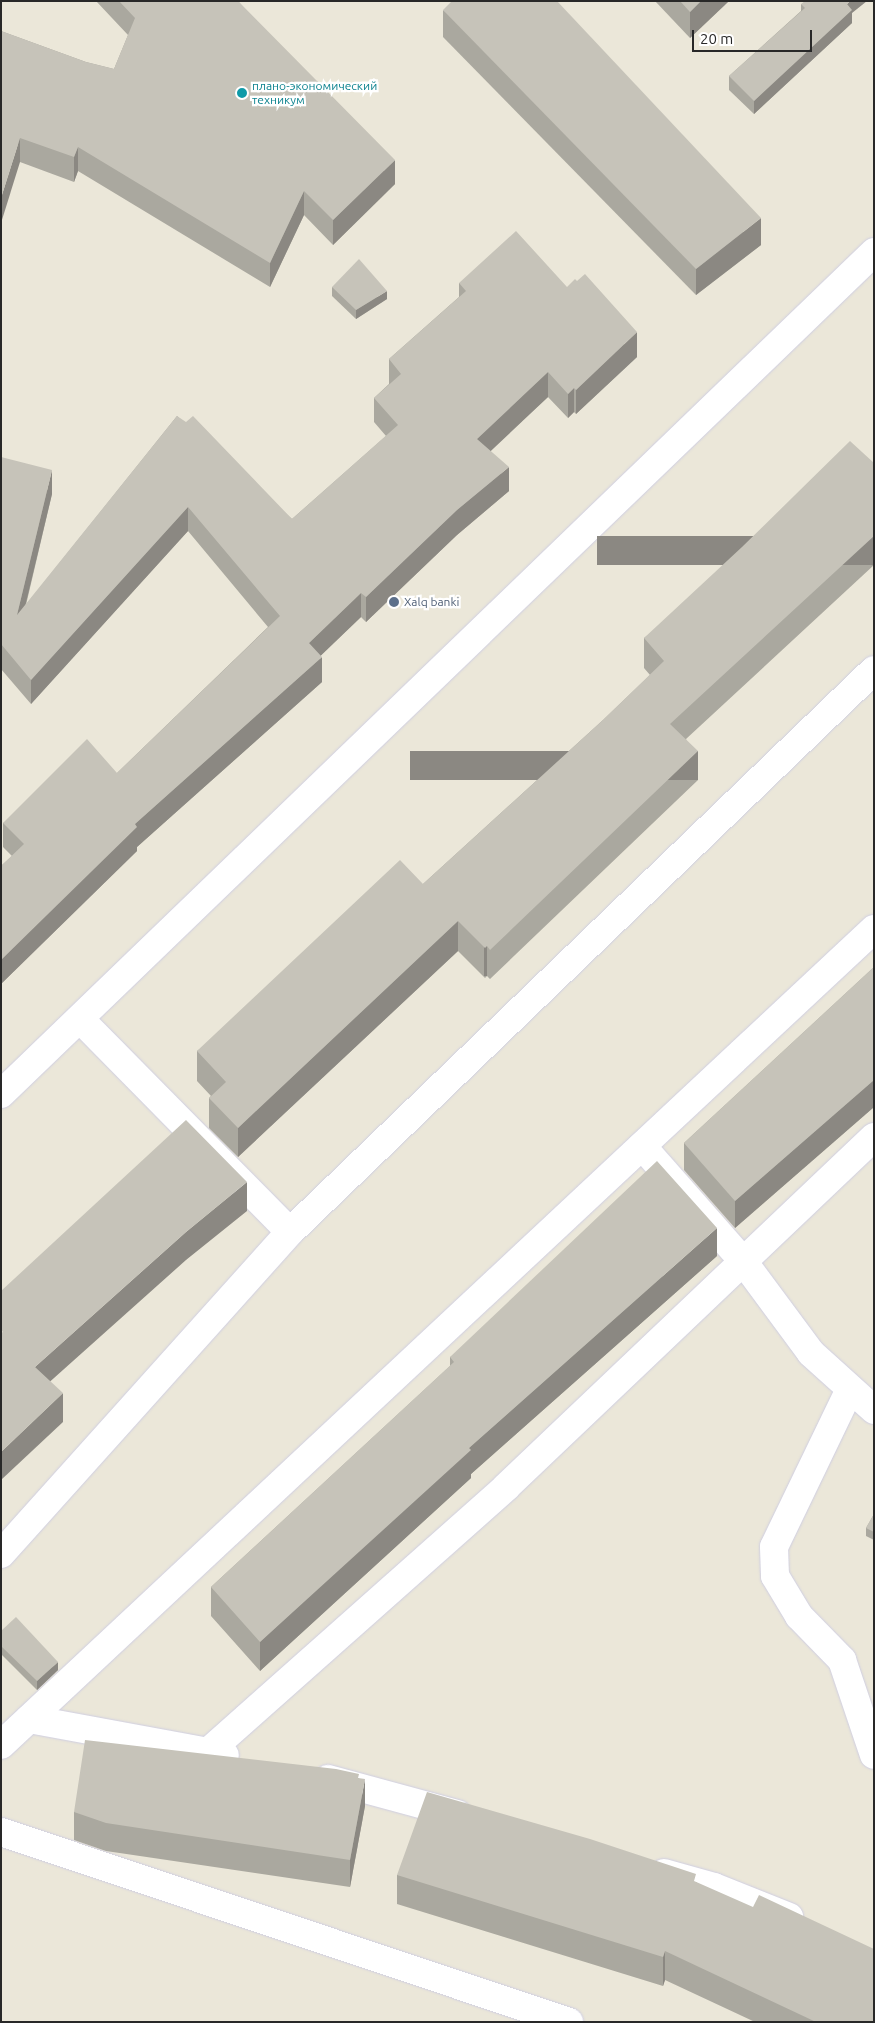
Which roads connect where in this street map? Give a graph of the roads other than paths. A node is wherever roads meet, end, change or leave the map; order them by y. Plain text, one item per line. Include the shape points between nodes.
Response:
1 (874, 252) edge
2 (874, 670) edge
3 (874, 929) edge
4 (80, 1019) junction
5 (1, 1094) edge
6 (874, 1137) edge
7 (642, 1146) junction
8 (290, 1232) junction
9 (743, 1262) junction
10 (850, 1389) junction
11 (874, 1410) edge
12 (1, 1554) edge
13 (30, 1719) junction
14 (1, 1746) edge
15 (208, 1752) junction
16 (874, 1755) edge
17 (245, 1760) edge
18 (300, 1772) edge
19 (478, 1820) edge
20 (1, 1832) edge
21 (638, 1866) edge
22 (813, 1926) edge
23 (569, 2022) edge

1 - 4 street
2 - 8 street
3 - 7 street
4 - 5 street
4 - 8 street
6 - 9 street
7 - 9 street
7 - 13 street
8 - 12 street
9 - 10 street via 811,1353
9 - 15 street via 506,1487
10 - 11 street
10 - 16 street via 774,1547 775,1576 799,1616 842,1660
13 - 14 street
13 - 15 street
15 - 17 street
18 - 19 street
20 - 23 street
21 - 22 street via 714,1887

